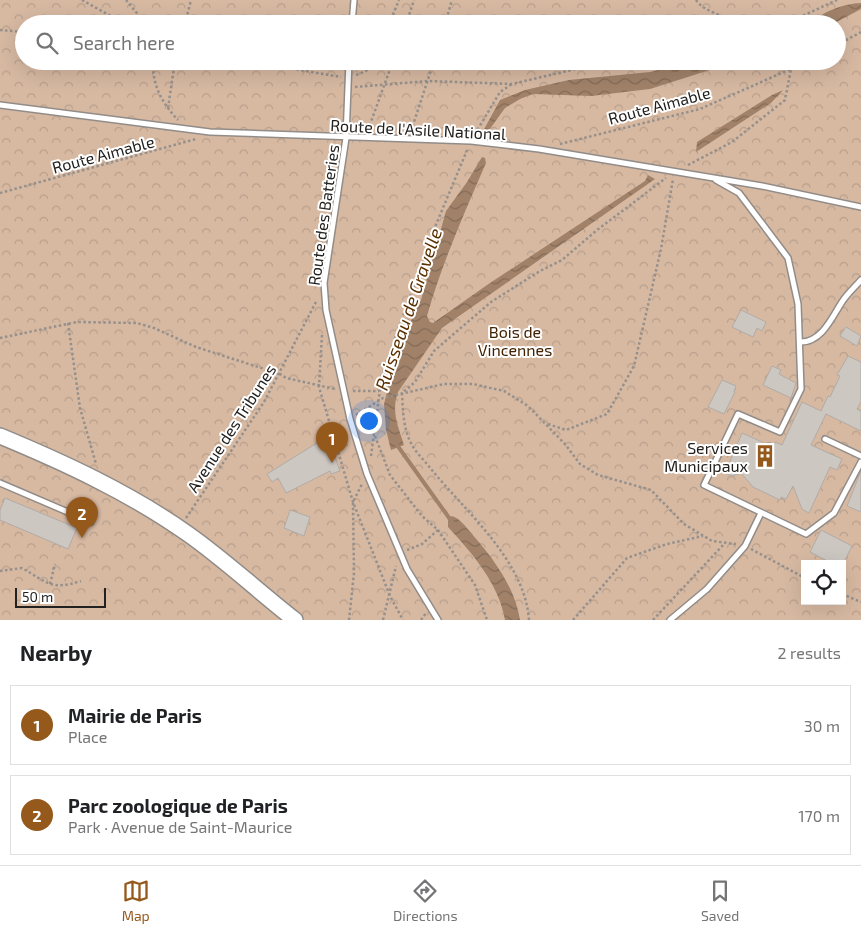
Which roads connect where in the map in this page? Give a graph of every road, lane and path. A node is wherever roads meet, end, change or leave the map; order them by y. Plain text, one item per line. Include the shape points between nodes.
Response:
1 (82, 0) edge
2 (126, 0) edge
3 (191, 0) edge
4 (354, 0) edge
5 (399, 0) edge
6 (414, 0) edge
7 (452, 0) edge
8 (696, 0) edge
9 (837, 0) edge
10 (109, 15) edge
11 (138, 15) edge
12 (187, 15) edge
13 (353, 15) edge
14 (393, 15) edge
15 (409, 15) edge
16 (448, 15) edge
17 (720, 15) edge
18 (804, 15) edge
19 (0, 30) edge
20 (15, 31) edge
21 (861, 32) edge
22 (846, 41) edge
23 (154, 70) edge
24 (174, 70) edge
25 (300, 70) edge
26 (348, 70) edge
27 (367, 70) edge
28 (390, 70) edge
29 (431, 70) edge
30 (571, 70) edge
31 (790, 70) edge
32 (792, 70) edge
33 (348, 78) junction
34 (428, 82) junction
35 (512, 84) junction
36 (384, 86) junction
37 (348, 87) junction
38 (0, 105) edge
39 (168, 108) junction
40 (187, 129) junction
41 (210, 132) junction
42 (346, 138) junction
43 (365, 139) junction
44 (409, 139) junction
45 (471, 141) junction
46 (540, 149) junction
47 (674, 172) junction
48 (712, 178) junction
49 (0, 193) edge
50 (861, 207) edge
51 (861, 280) edge
52 (324, 283) junction
53 (68, 324) junction
54 (322, 334) dead end
55 (0, 338) edge
56 (801, 342) junction
57 (280, 374) junction
58 (319, 387) junction
59 (378, 391) junction
60 (343, 392) junction
61 (402, 393) junction
62 (378, 401) junction
63 (350, 419) junction
64 (546, 423) junction
65 (0, 436) edge
66 (825, 440) dead end
67 (861, 456) edge
68 (861, 462) edge
69 (367, 474) junction
70 (854, 476) junction
71 (861, 478) edge
72 (101, 482) junction
73 (0, 483) edge
74 (353, 502) junction
75 (761, 512) junction
76 (91, 522) dead end
77 (180, 529) junction
78 (704, 536) junction
79 (725, 543) junction
80 (744, 546) junction
81 (55, 564) dead end
82 (0, 571) edge
83 (801, 576) edge
84 (81, 581) dead end
85 (50, 584) junction
86 (846, 596) edge
87 (861, 602) edge
88 (295, 620) edge
89 (349, 620) edge
90 (404, 620) edge
91 (438, 620) edge
92 (487, 620) edge
93 (529, 620) edge
94 (573, 620) edge
95 (653, 620) edge
96 (670, 620) edge

1 - 10 path
2 - 11 path
3 - 12 path
4 - 13 lane
5 - 14 path
6 - 15 path
7 - 16 path
8 - 17 path via 701,7
9 - 18 path
19 - 20 path
21 - 22 path
23 - 39 path via 155,85
24 - 39 path
25 - 33 path
26 - 33 lane, Route des Batteries
27 - 33 path
28 - 36 path
29 - 34 path
30 - 35 path
31 - 46 path, Route Aimable via 700,109
32 - 47 path via 785,100 732,142
33 - 37 lane, Route des Batteries
34 - 35 path
34 - 36 path
34 - 44 path
35 - 45 path via 500,92
36 - 37 path
36 - 43 path
37 - 42 lane, Route des Batteries
38 - 40 lane, Route de l'Asile National
39 - 40 path
40 - 41 lane, Route de l'Asile National
41 - 42 lane, Route de l'Asile National
41 - 49 path, Route Aimable via 165,149
42 - 43 lane, Route de l'Asile National
42 - 52 lane, Route des Batteries
43 - 44 lane, Route de l'Asile National
44 - 45 lane, Route de l'Asile National
45 - 46 lane, Route de l'Asile National
45 - 59 path via 435,227
46 - 47 lane, Route de l'Asile National
47 - 48 lane, Route de l'Asile National
47 - 61 path via 591,234 562,260 491,302 434,351 415,382
47 - 64 path via 661,249 634,366 607,414 566,430
48 - 50 lane, Route de l'Asile National
48 - 56 lane via 739,194 788,258 798,304
51 - 56 lane via 820,334 808,342
52 - 57 path, Avenue des Tribunes
52 - 60 lane, Route des Batteries via 329,329
53 - 55 path
53 - 57 path via 137,323 196,347
53 - 72 path via 80,408
54 - 58 path
56 - 75 lane via 801,389 780,432 738,414 704,485
57 - 58 path
57 - 77 path, Avenue des Tribunes
58 - 60 path
58 - 74 path
59 - 60 path
59 - 62 path
60 - 63 lane, Route des Batteries
61 - 62 path
61 - 64 path via 444,384 473,384 504,391 528,406
61 - 93 path via 402,420 412,445 488,534 514,570 528,607
62 - 63 path
62 - 92 path via 374,436 390,475 422,516 438,530 475,585
63 - 69 lane, Route des Batteries
64 - 78 path via 580,464 598,475 651,490 684,524
65 - 72 main road
66 - 67 lane
68 - 70 lane
69 - 74 path
69 - 91 lane, Route des Batteries via 407,569
70 - 71 lane
70 - 75 lane via 834,513 806,534
72 - 77 main road
73 - 76 lane
74 - 89 path via 354,572
74 - 90 path via 390,596
75 - 80 lane
77 - 88 main road
78 - 79 path
78 - 94 path via 627,558
79 - 80 path
79 - 95 path
80 - 83 path
80 - 96 lane via 707,589
81 - 85 path
82 - 85 path via 22,568
84 - 85 path via 61,586
86 - 87 path

